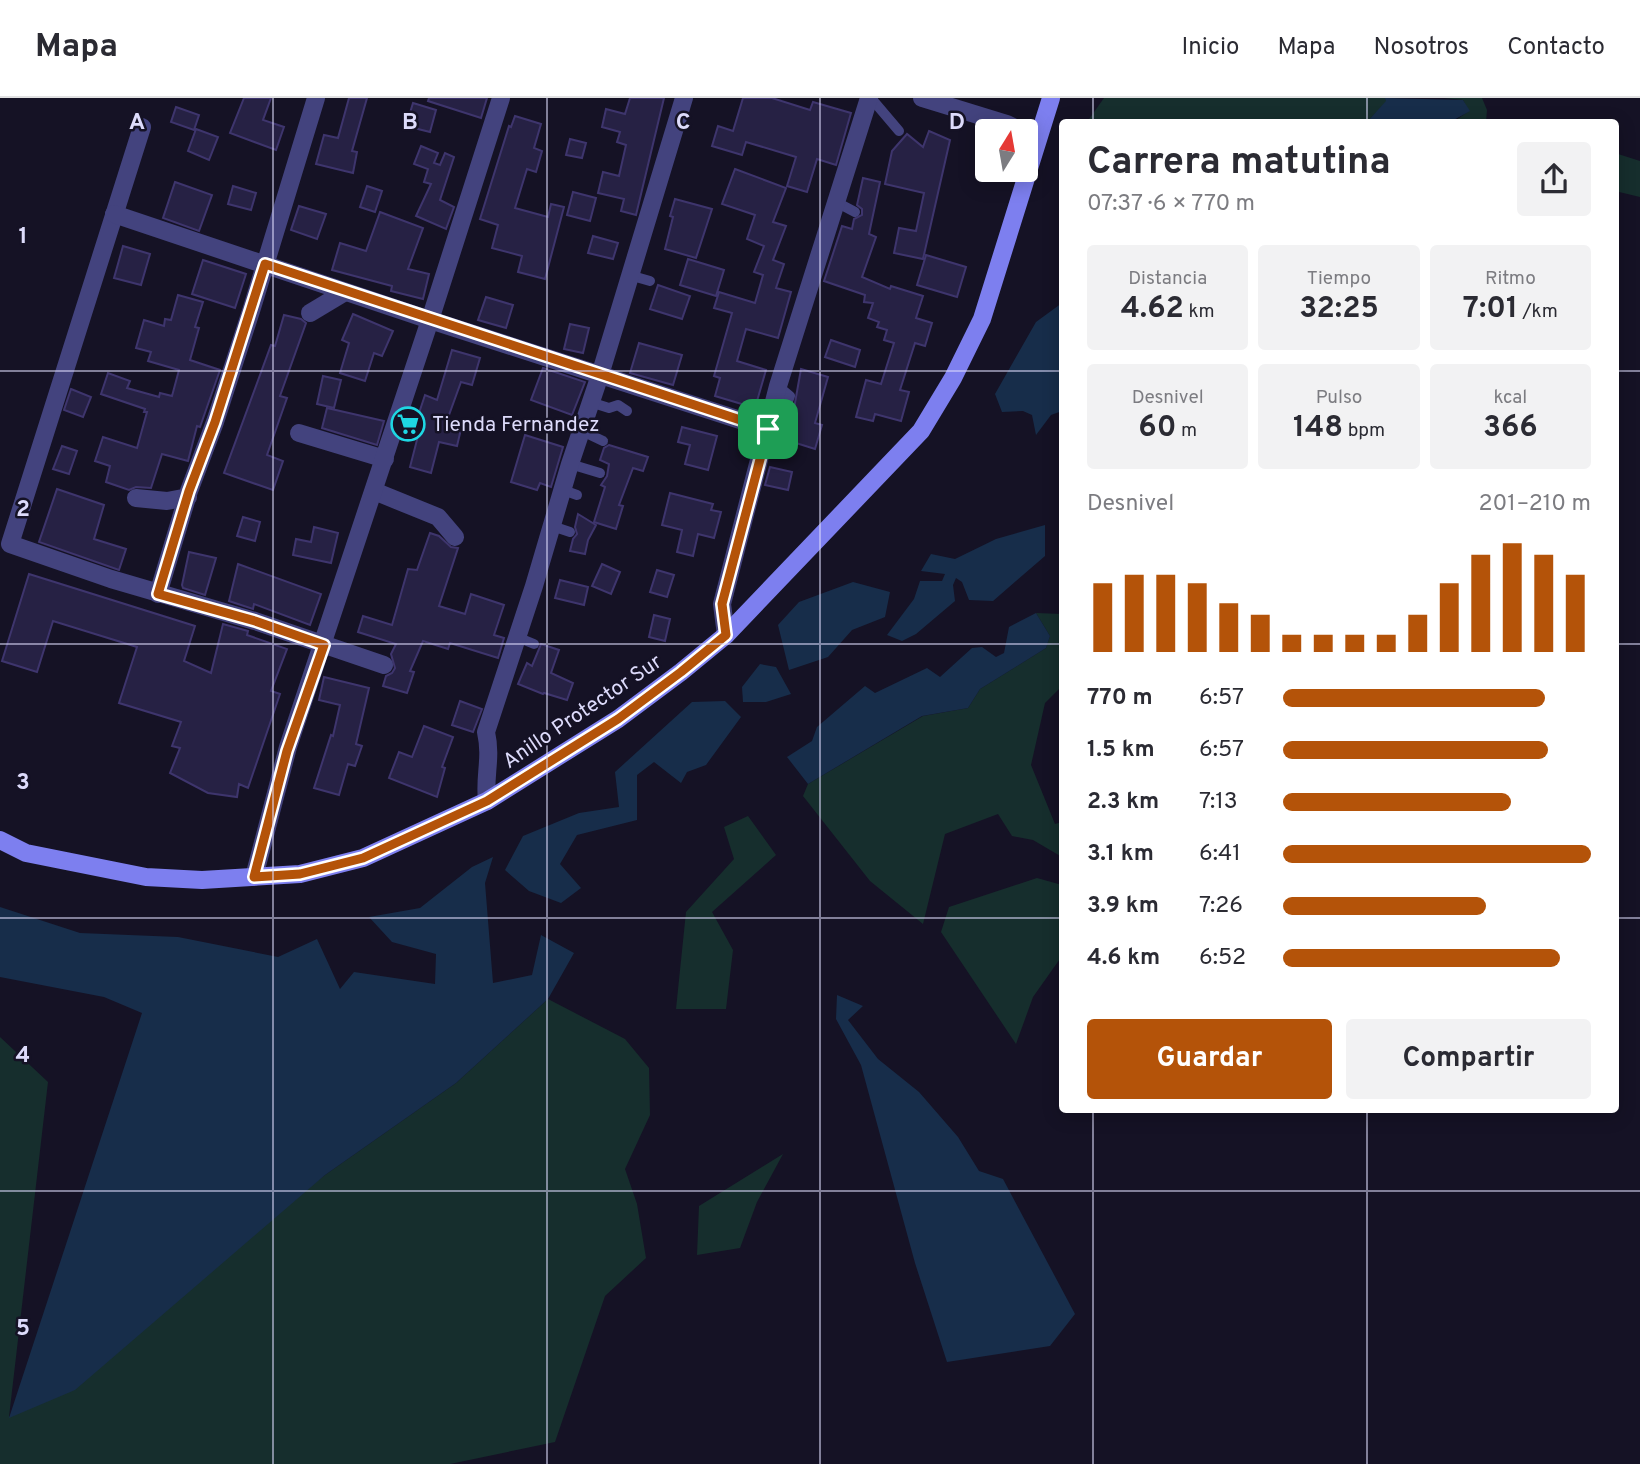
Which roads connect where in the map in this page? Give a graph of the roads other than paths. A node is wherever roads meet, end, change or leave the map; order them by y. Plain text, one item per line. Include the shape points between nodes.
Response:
1 (316, 98) edge
2 (501, 98) edge
3 (684, 98) edge
4 (869, 98) edge
5 (922, 98) edge
6 (1051, 98) edge
7 (991, 119) edge
8 (1038, 125) edge
9 (142, 127) dead end
10 (899, 131) dead end
11 (1020, 182) edge
12 (836, 202) junction
13 (855, 212) dead end
14 (114, 214) junction
15 (265, 264) junction
16 (629, 275) junction
17 (650, 281) dead end
18 (345, 292) junction
19 (310, 313) dead end
20 (430, 320) junction
21 (600, 375) junction
22 (778, 386) junction
23 (590, 402) junction
24 (627, 411) dead end
25 (786, 412) dead end
26 (768, 429) junction
27 (582, 431) junction
28 (299, 433) dead end
29 (603, 441) dead end
30 (385, 459) junction
31 (570, 464) junction
32 (600, 473) dead end
33 (374, 491) junction
34 (188, 497) junction
35 (136, 498) dead end
36 (552, 526) junction
37 (570, 532) dead end
38 (455, 537) dead end
39 (158, 594) junction
40 (726, 635) junction
41 (517, 637) junction
42 (534, 644) dead end
43 (324, 645) junction
44 (384, 665) dead end
45 (487, 801) junction
46 (0, 840) edge
47 (254, 877) junction

1 - 15 street
2 - 20 street
3 - 16 street via 650,191
4 - 10 lane
4 - 12 street
5 - 7 street
6 - 8 street, Anillo Protector Sur
9 - 14 street
11 - 40 street, Anillo Protector Sur via 982,319 921,431
12 - 13 lane
12 - 22 street
14 - 15 street
14 - 39 street via 10,544 111,587
15 - 18 street
15 - 34 street
16 - 17 lane
16 - 21 street
18 - 19 street
18 - 20 street
20 - 21 street
20 - 30 street
21 - 23 street
21 - 26 street
22 - 25 lane via 790,396
22 - 26 street
23 - 24 lane via 609,408 618,405
23 - 27 street
26 - 40 street via 754,447 722,604
27 - 29 lane
27 - 31 street
28 - 30 street
30 - 33 street
31 - 32 lane
31 - 36 street via 570,493
33 - 38 street via 438,517
33 - 43 street
34 - 35 street via 167,501
34 - 39 street
36 - 37 lane
36 - 41 street
39 - 43 street
40 - 45 street, Anillo Protector Sur via 618,719
41 - 42 lane
41 - 45 street via 512,671 486,732 491,752
43 - 44 street
43 - 47 street via 287,751
45 - 47 street, Anillo Protector Sur via 363,858 300,874
46 - 47 street, Anillo Protector Sur via 36,856 146,877

